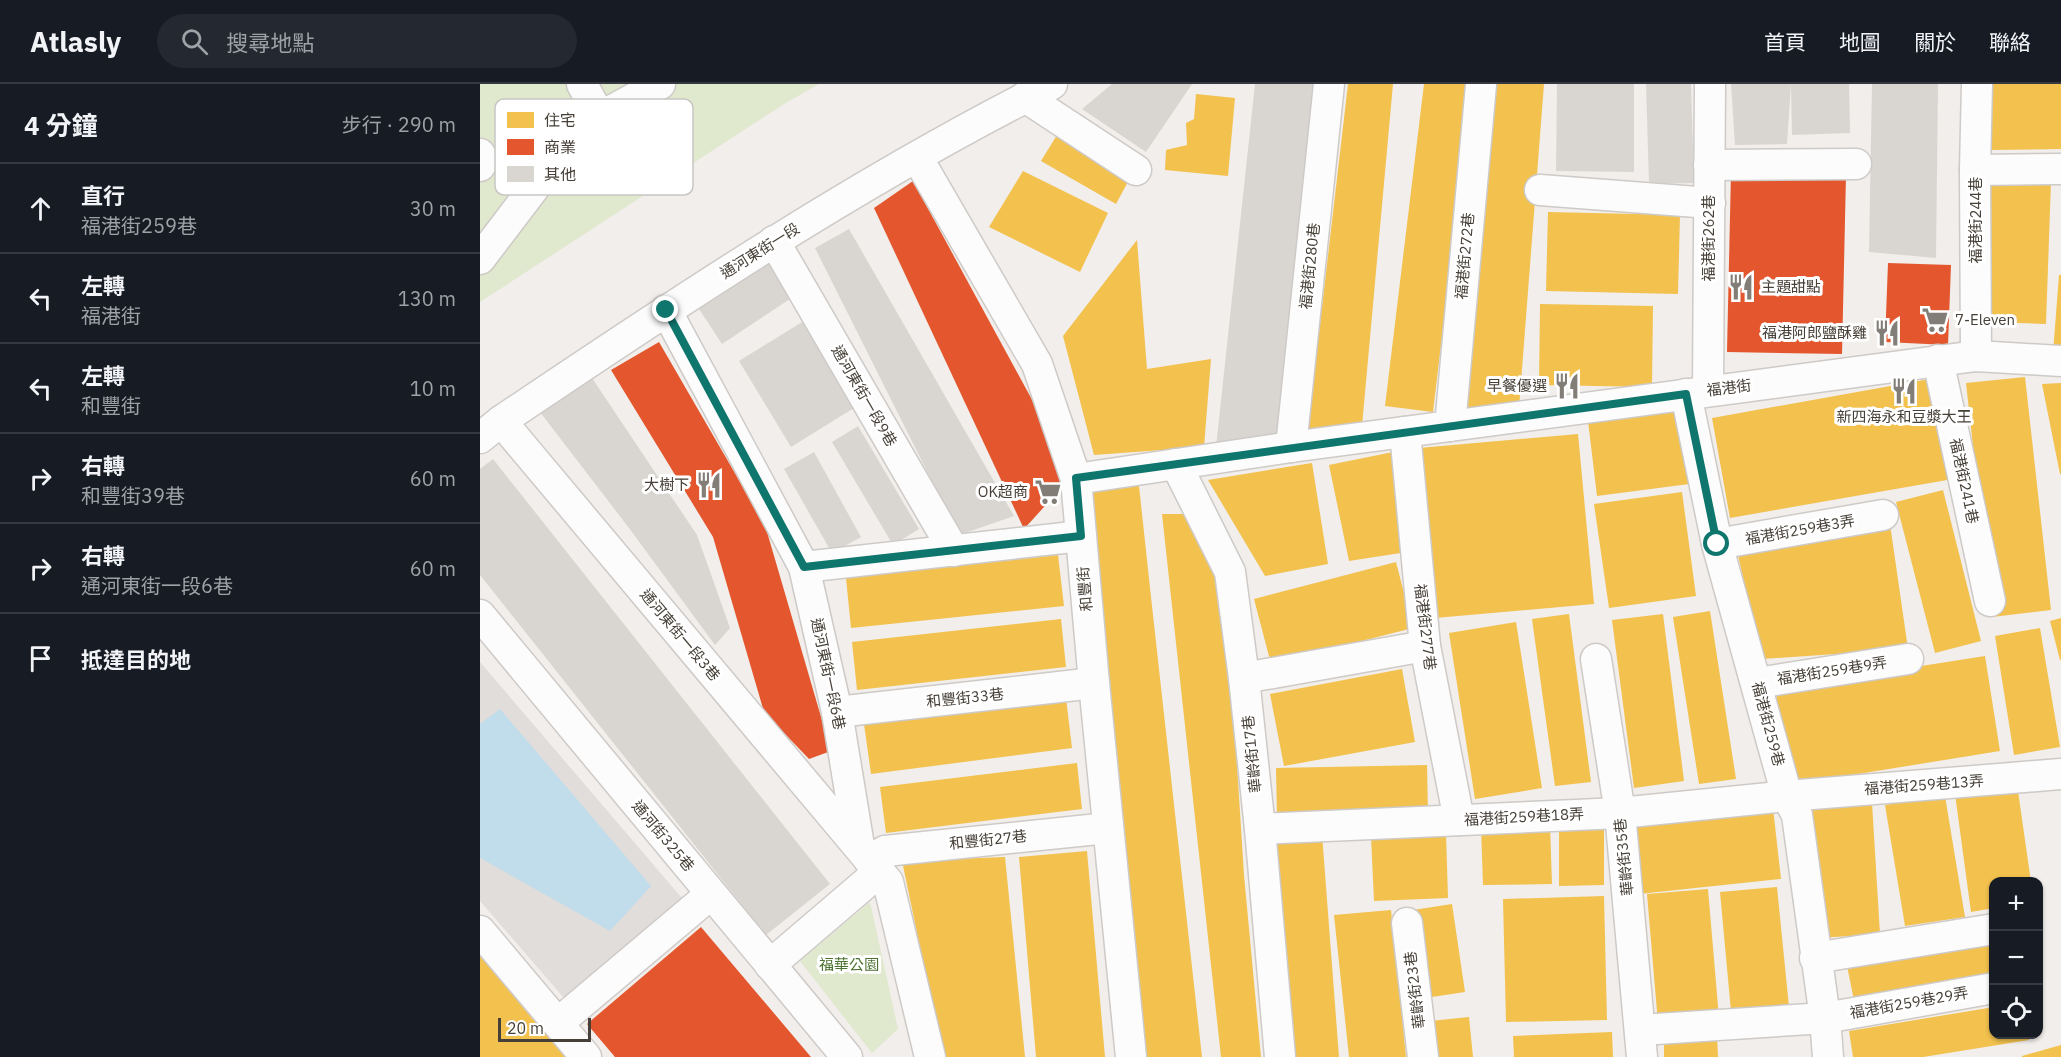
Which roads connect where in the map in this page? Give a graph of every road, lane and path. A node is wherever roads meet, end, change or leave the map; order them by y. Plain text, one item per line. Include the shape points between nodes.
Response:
1 (582, 84) edge
2 (660, 84) edge
3 (1052, 84) edge
4 (1329, 84) edge
5 (1710, 84) edge
6 (1977, 84) edge
7 (1481, 85) edge
8 (1025, 97) junction
9 (590, 99) edge
10 (633, 99) edge
11 (480, 154) edge
12 (917, 157) junction
13 (1856, 164) dead end
14 (1709, 165) junction
15 (480, 166) edge
16 (2061, 169) edge
17 (1136, 170) dead end
18 (1975, 170) junction
19 (1540, 190) dead end
20 (529, 195) edge
21 (1710, 202) junction
22 (774, 241) junction
23 (480, 260) edge
24 (666, 310) junction
25 (1976, 356) junction
26 (1938, 360) junction
27 (2061, 361) edge
28 (1697, 392) junction
29 (1450, 426) junction
30 (490, 430) edge
31 (1405, 432) junction
32 (1291, 447) junction
33 (1176, 464) junction
34 (1076, 478) junction
35 (1883, 515) dead end
36 (1081, 536) junction
37 (1717, 544) junction
38 (954, 551) junction
39 (804, 567) junction
40 (1990, 601) dead end
41 (480, 615) edge
42 (1425, 645) junction
43 (1596, 659) dead end
44 (1908, 659) dead end
45 (1244, 678) junction
46 (1757, 683) junction
47 (1094, 684) junction
48 (837, 712) junction
49 (2061, 774) edge
50 (1787, 796) junction
51 (1620, 813) junction
52 (1459, 820) junction
53 (1108, 828) junction
54 (1260, 829) junction
55 (870, 860) junction
56 (711, 894) junction
57 (1407, 923) dead end
58 (480, 930) edge
59 (1989, 930) edge
60 (1815, 958) junction
61 (770, 965) junction
62 (1989, 989) edge
63 (1825, 1018) junction
64 (558, 1023) junction
65 (1641, 1044) edge
66 (586, 1057) edge
67 (847, 1057) edge
68 (930, 1057) edge
69 (1131, 1057) edge
70 (1280, 1057) edge
71 (1423, 1057) edge
72 (1828, 1057) edge

1 - 9 street
2 - 10 street
3 - 8 street, 通河東街一段
4 - 32 street, 福港街280巷
5 - 14 street, 福港街262巷
6 - 18 street, 福港街244巷
7 - 29 street, 福港街272巷
8 - 12 street, 通河東街一段
8 - 17 street
11 - 15 street
12 - 22 street, 通河東街一段
12 - 34 street, 和豐街 via 1037,364
13 - 14 street
14 - 21 street, 福港街262巷
16 - 18 street
18 - 25 street, 福港街244巷
19 - 21 street
20 - 23 street
21 - 28 street, 福港街262巷
22 - 24 street, 通河東街一段
22 - 38 street, 通河東街一段9巷
24 - 30 street, 通河東街一段
24 - 39 street, 通河東街一段6巷
25 - 26 street, 福港街
25 - 27 street, 福港街
26 - 28 street, 福港街
26 - 40 street, 福港街241巷
28 - 29 street, 福港街
28 - 37 street, 福港街259巷
29 - 31 street, 福港街
30 - 55 street, 通河東街一段3巷
31 - 32 street, 福港街
31 - 42 street, 福港街277巷
32 - 33 street, 福港街
33 - 34 street, 福港街
33 - 45 street, 華齡街17巷 via 1230,572
34 - 36 street, 和豐街
35 - 37 street, 福港街259巷3弄
36 - 38 street
36 - 47 street, 和豐街
37 - 46 street, 福港街259巷
38 - 39 street
39 - 48 street, 通河東街一段6巷
41 - 56 street, 通河街325巷
42 - 45 street
42 - 52 street, 福港街277巷
43 - 51 street, 華齡街35巷
44 - 46 street, 福港街259巷9弄
45 - 54 street, 華齡街17巷
46 - 50 street, 福港街259巷
47 - 48 street, 和豐街33巷
47 - 53 street, 和豐街
48 - 55 street, 通河東街一段6巷
49 - 50 street, 福港街259巷13弄
50 - 51 street, 福港街259巷18弄
50 - 60 street, 福港街259巷 via 1797,815
51 - 52 street, 福港街259巷18弄
51 - 65 street, 華齡街35巷
52 - 54 street, 福港街259巷18弄
53 - 55 street, 和豐街27巷 via 885,851
53 - 69 street, 和豐街
54 - 70 street, 華齡街17巷
55 - 61 street, 和豐街27巷
55 - 68 street, 通河東街一段6巷 via 888,882
56 - 61 street, 通河街325巷
56 - 64 street
57 - 71 street, 華齡街23巷
58 - 64 street
59 - 60 street
60 - 63 street, 福港街259巷
61 - 67 street, 通河街325巷
62 - 63 street, 福港街259巷29弄
63 - 65 street, 福港街259巷29弄
63 - 72 street, 福港街259巷
64 - 66 street

